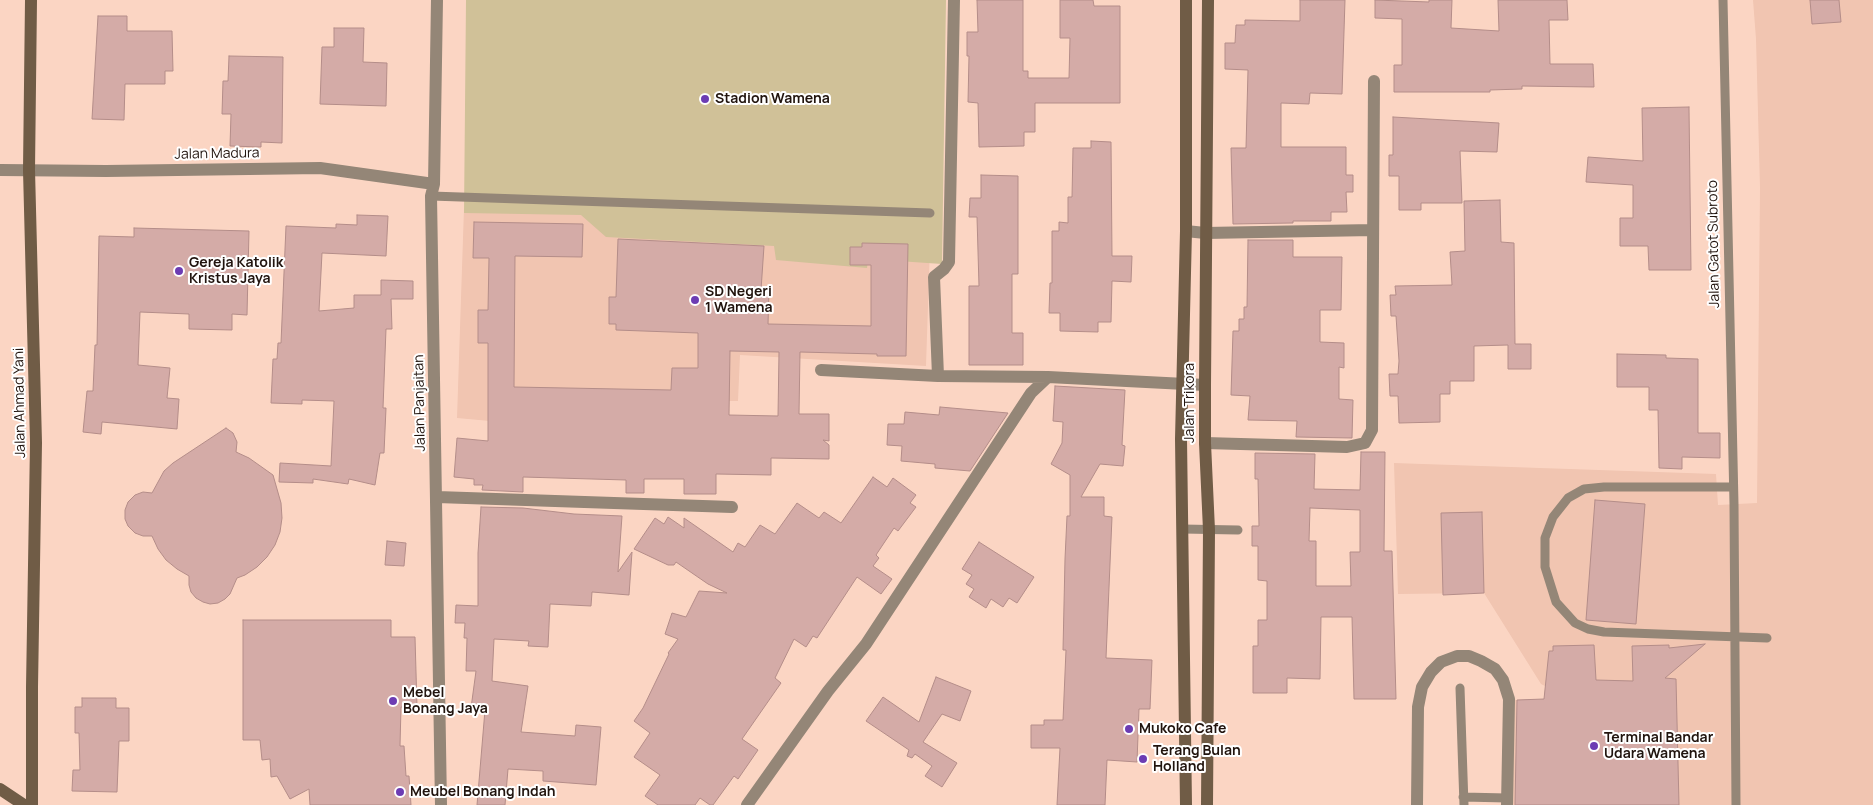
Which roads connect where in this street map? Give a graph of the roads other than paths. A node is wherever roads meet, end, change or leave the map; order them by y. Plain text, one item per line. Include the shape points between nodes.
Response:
1 (32, 0) edge
2 (437, 0) edge
3 (954, 0) edge
4 (1186, 0) edge
5 (1208, 0) edge
6 (1722, 0) edge
7 (1374, 80) dead end
8 (0, 170) edge
9 (29, 170) junction
10 (432, 190) junction
11 (930, 213) dead end
12 (1373, 230) junction
13 (1186, 231) junction
14 (1205, 233) junction
15 (821, 370) dead end
16 (938, 376) junction
17 (1048, 377) junction
18 (1182, 385) junction
19 (1204, 385) junction
20 (1205, 443) junction
21 (1734, 487) junction
22 (437, 497) junction
23 (732, 507) dead end
24 (1182, 529) junction
25 (1209, 530) junction
26 (1238, 530) dead end
27 (1735, 637) junction
28 (1768, 638) dead end
29 (1460, 688) dead end
30 (0, 789) edge
31 (1463, 801) edge
32 (1507, 802) edge
33 (24, 805) edge
34 (32, 805) edge
35 (441, 805) edge
36 (747, 805) edge
37 (1186, 805) edge
38 (1207, 805) edge
39 (1417, 805) edge
40 (1736, 805) edge

1 - 9 main road, Jalan Ahmad Yani
2 - 10 street, Jalan Panjaitan
3 - 16 street via 949,262 934,277
4 - 13 main road, Jalan Trikora
5 - 14 main road, Jalan Trikora
6 - 21 lane, Jalan Gatot Subroto
7 - 12 street
8 - 9 street, Jalan Madura
9 - 10 street, Jalan Madura via 320,168
9 - 34 main road, Jalan Ahmad Yani via 36,443
10 - 11 lane
10 - 22 street, Jalan Panjaitan
12 - 14 street
12 - 20 street via 1372,430 1365,443 1347,446
13 - 14 street
13 - 18 main road, Jalan Trikora
14 - 19 main road, Jalan Trikora
15 - 16 street
16 - 17 street
17 - 18 street
17 - 36 street via 1031,393 866,644 822,699
18 - 19 street
18 - 24 main road, Jalan Trikora
19 - 20 main road, Jalan Trikora
20 - 25 main road, Jalan Trikora
21 - 27 lane, Jalan Gatot Subroto
21 - 27 lane via 1584,490 1568,498 1553,517 1545,538 1545,567 1556,602 1575,622 1588,630
22 - 23 street
22 - 35 street, Jalan Panjaitan
24 - 25 lane
24 - 37 main road, Jalan Trikora
25 - 26 lane
25 - 38 main road, Jalan Trikora
27 - 28 lane
27 - 40 lane, Jalan Gatot Subroto
29 - 31 lane
30 - 33 main road
31 - 32 lane
32 - 39 street via 1509,699 1503,680 1481,661 1457,656 1441,662 1422,687 1418,707

